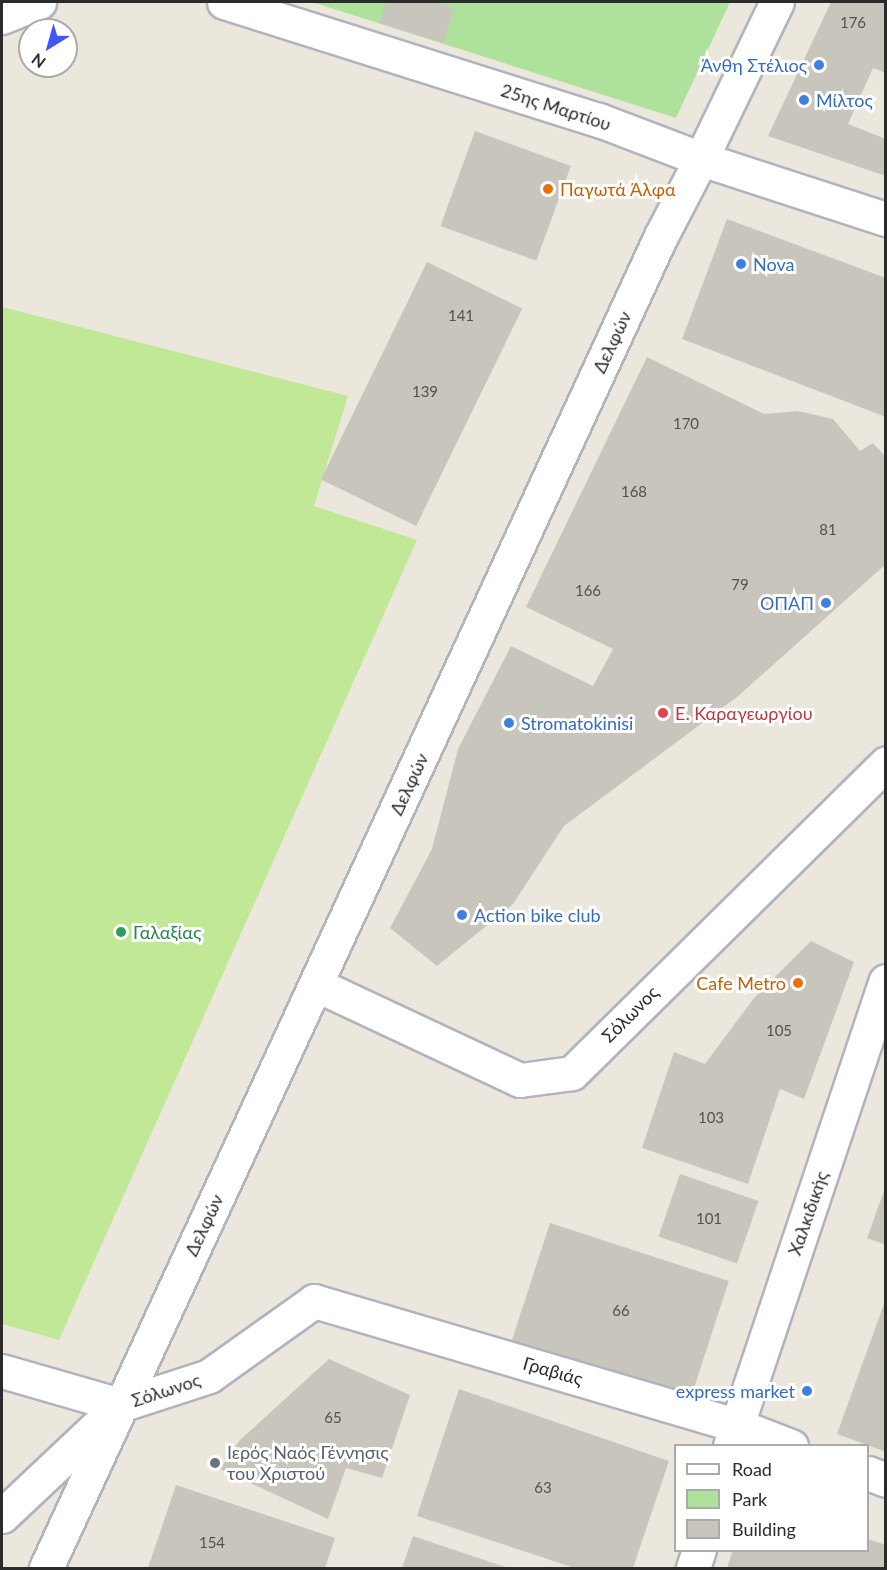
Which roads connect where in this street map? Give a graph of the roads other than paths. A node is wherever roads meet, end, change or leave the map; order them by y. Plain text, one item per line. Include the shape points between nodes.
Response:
1 (39, 2) edge
2 (224, 2) edge
3 (777, 2) edge
4 (2, 17) edge
5 (701, 159) junction
6 (885, 219) edge
7 (885, 763) edge
8 (885, 981) edge
9 (317, 985) junction
10 (314, 1301) joint
11 (2, 1371) edge
12 (120, 1405) junction
13 (733, 1435) edge
14 (780, 1444) edge
15 (869, 1474) edge
16 (885, 1480) edge
17 (2, 1516) edge
18 (699, 1552) edge
19 (46, 1569) edge
20 (693, 1569) edge

1 - 4 main road
2 - 5 main road, 25ης Μαρτίου via 599,120
3 - 5 main road, Δελφών
5 - 6 main road, 25ης Μαρτίου
5 - 9 main road, Δελφών via 656,246
7 - 9 main road, Σόλωνος via 572,1074 520,1080
8 - 13 main road, Χαλκιδικής
9 - 12 main road, Δελφών
10 - 12 main road, Σόλωνος via 209,1376
10 - 13 main road, Γραβιάς
11 - 12 main road
12 - 17 main road, Σόλωνος
12 - 19 main road, Δελφών
13 - 14 main road, Γραβιάς
15 - 16 main road
18 - 20 main road

